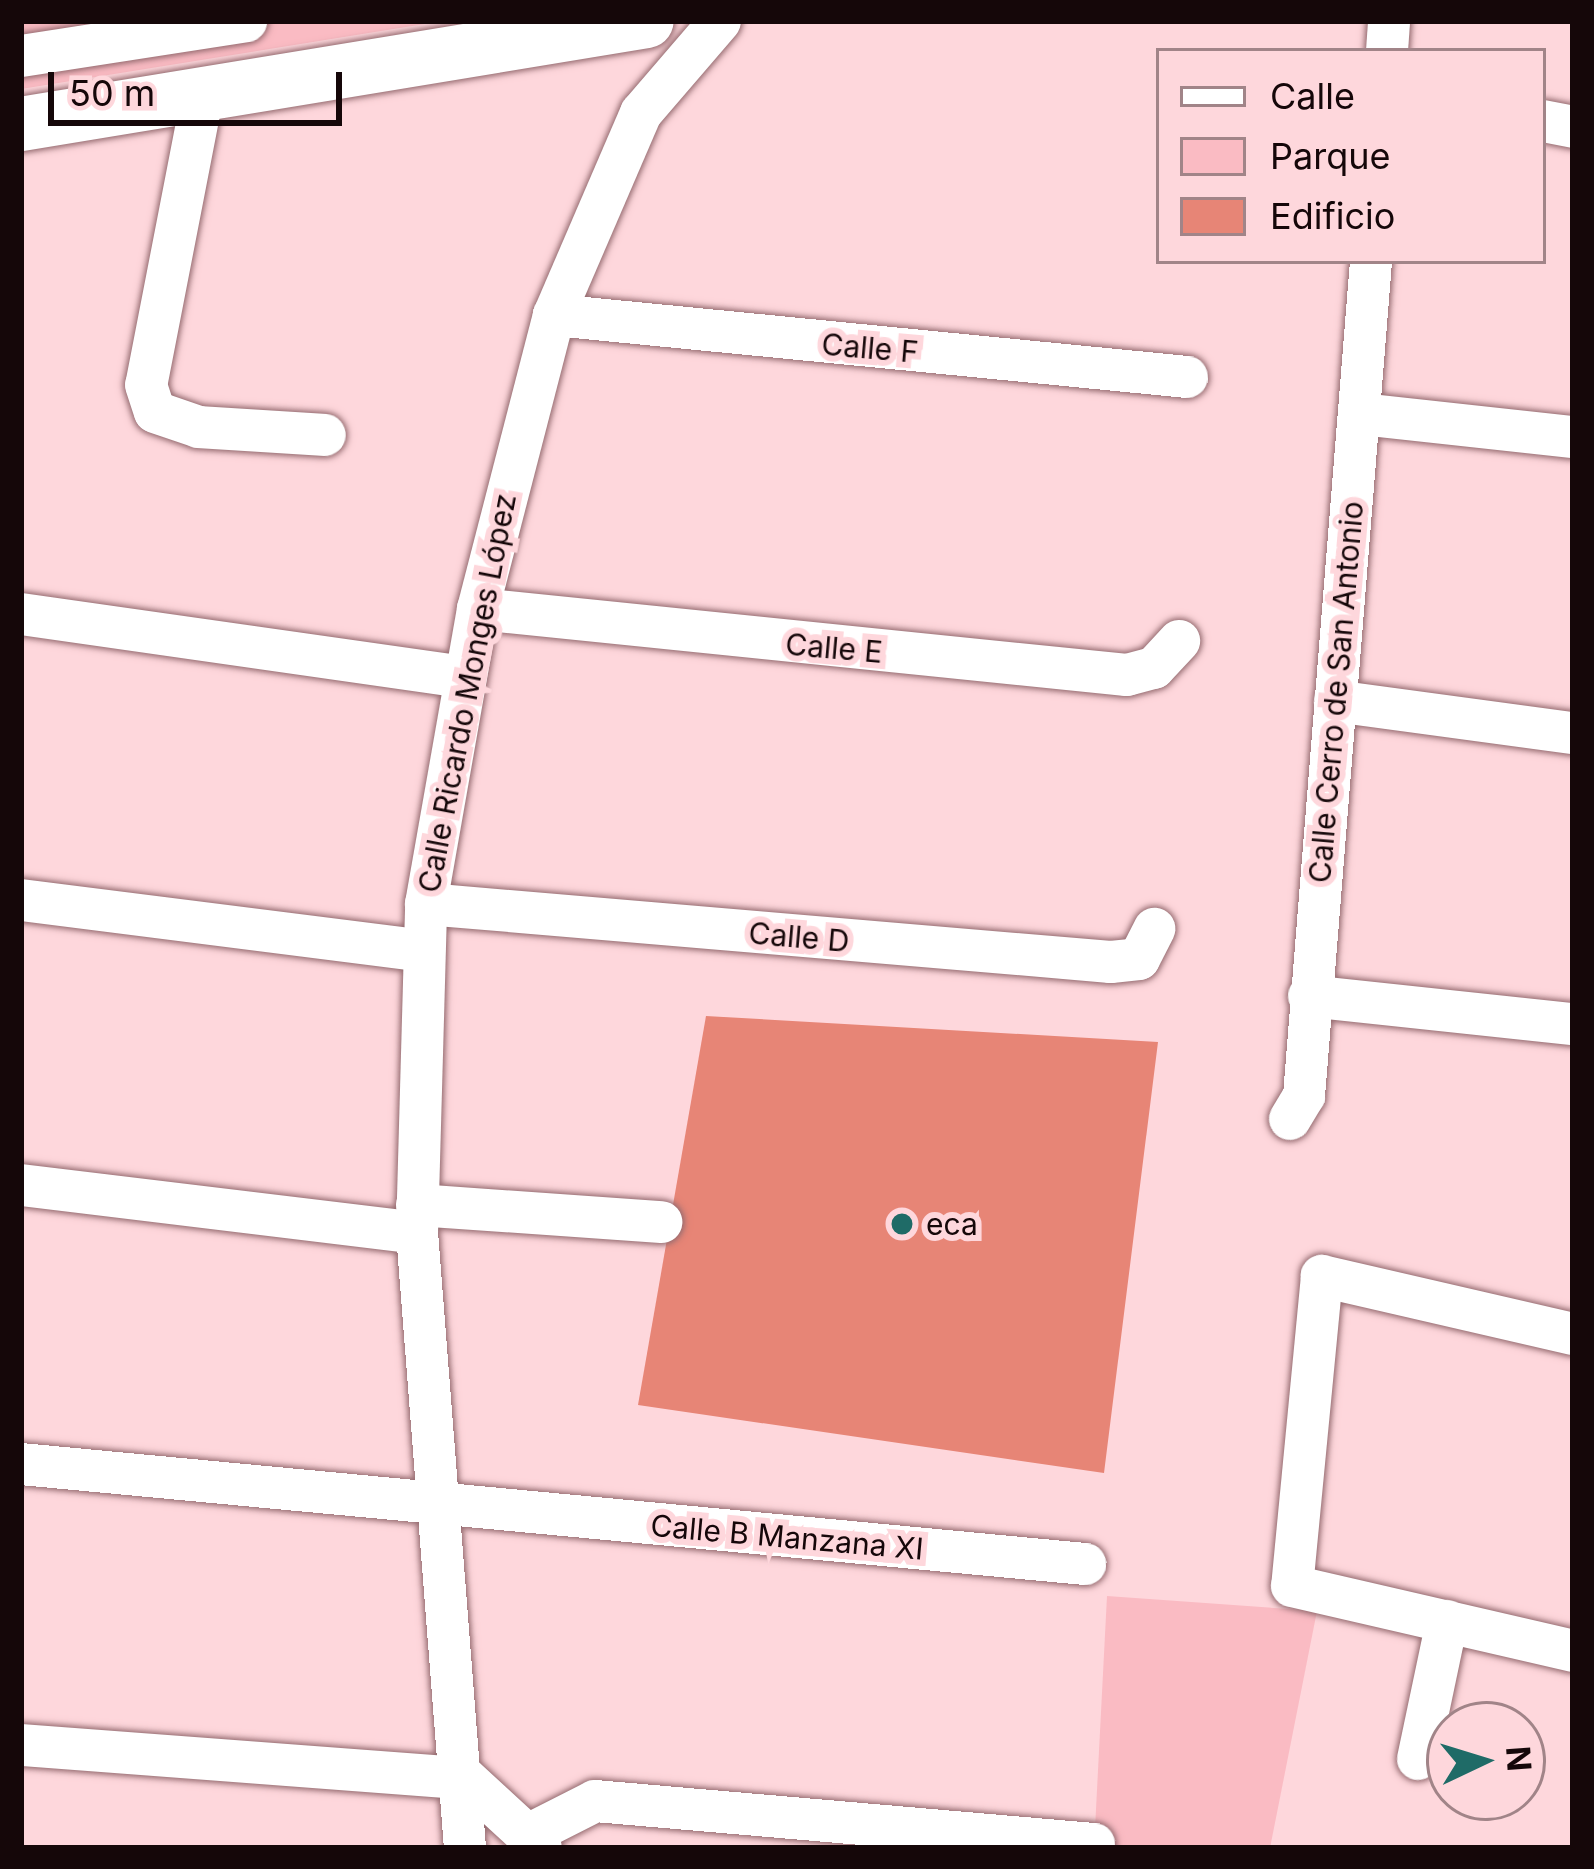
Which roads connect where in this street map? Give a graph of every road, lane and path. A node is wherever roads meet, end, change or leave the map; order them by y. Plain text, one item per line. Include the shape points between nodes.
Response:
1 (246, 21) edge
2 (647, 21) edge
3 (720, 21) edge
4 (21, 56) edge
5 (202, 98) junction
6 (21, 124) edge
7 (1372, 264) edge
8 (554, 315) junction
9 (1186, 377) dead end
10 (1360, 413) junction
11 (325, 435) dead end
12 (1573, 437) edge
13 (478, 609) junction
14 (21, 614) edge
15 (1179, 641) dead end
16 (463, 676) junction
17 (1335, 701) junction
18 (1573, 733) edge
19 (21, 900) edge
20 (425, 904) junction
21 (1154, 929) dead end
22 (422, 951) junction
23 (1309, 996) junction
24 (1573, 1024) edge
25 (1290, 1119) dead end
26 (21, 1186) edge
27 (417, 1219) junction
28 (661, 1222) dead end
29 (1573, 1334) edge
30 (21, 1464) edge
31 (435, 1507) junction
32 (1084, 1564) dead end
33 (1447, 1621) junction
34 (1573, 1651) edge
35 (21, 1745) edge
36 (1418, 1759) dead end
37 (464, 1778) junction
38 (535, 1841) edge
39 (1094, 1844) dead end
40 (465, 1848) edge

1 - 4 street
2 - 5 main road
3 - 8 street, Calle Ricardo Monges López via 640,113
5 - 6 main road
5 - 11 street via 146,385 155,412 199,427
7 - 10 street, Calle Cerro de San Antonio
8 - 9 street, Calle F
8 - 13 street, Calle Ricardo Monges López
10 - 12 street
10 - 17 street, Calle Cerro de San Antonio
13 - 15 street, Calle E via 1127,675 1154,668
13 - 16 street, Calle Ricardo Monges López
14 - 16 street
16 - 20 street, Calle Ricardo Monges López
17 - 18 street
17 - 23 street, Calle Cerro de San Antonio
19 - 22 street
20 - 21 street, Calle D via 1111,962 1139,959
20 - 22 street, Calle Ricardo Monges López
22 - 27 street, Calle Ricardo Monges López
23 - 24 street
23 - 25 street, Calle Cerro de San Antonio via 1304,1096
26 - 27 street
27 - 28 street
27 - 31 street, Calle Ricardo Monges López
29 - 33 street via 1322,1276 1292,1586
30 - 31 street, Calle B Manzana XI
31 - 32 street, Calle B Manzana XI
31 - 37 street, Calle Ricardo Monges López
33 - 34 street
33 - 36 street
35 - 37 street
37 - 38 street
37 - 40 street, Calle Ricardo Monges López
38 - 39 street via 595,1801

